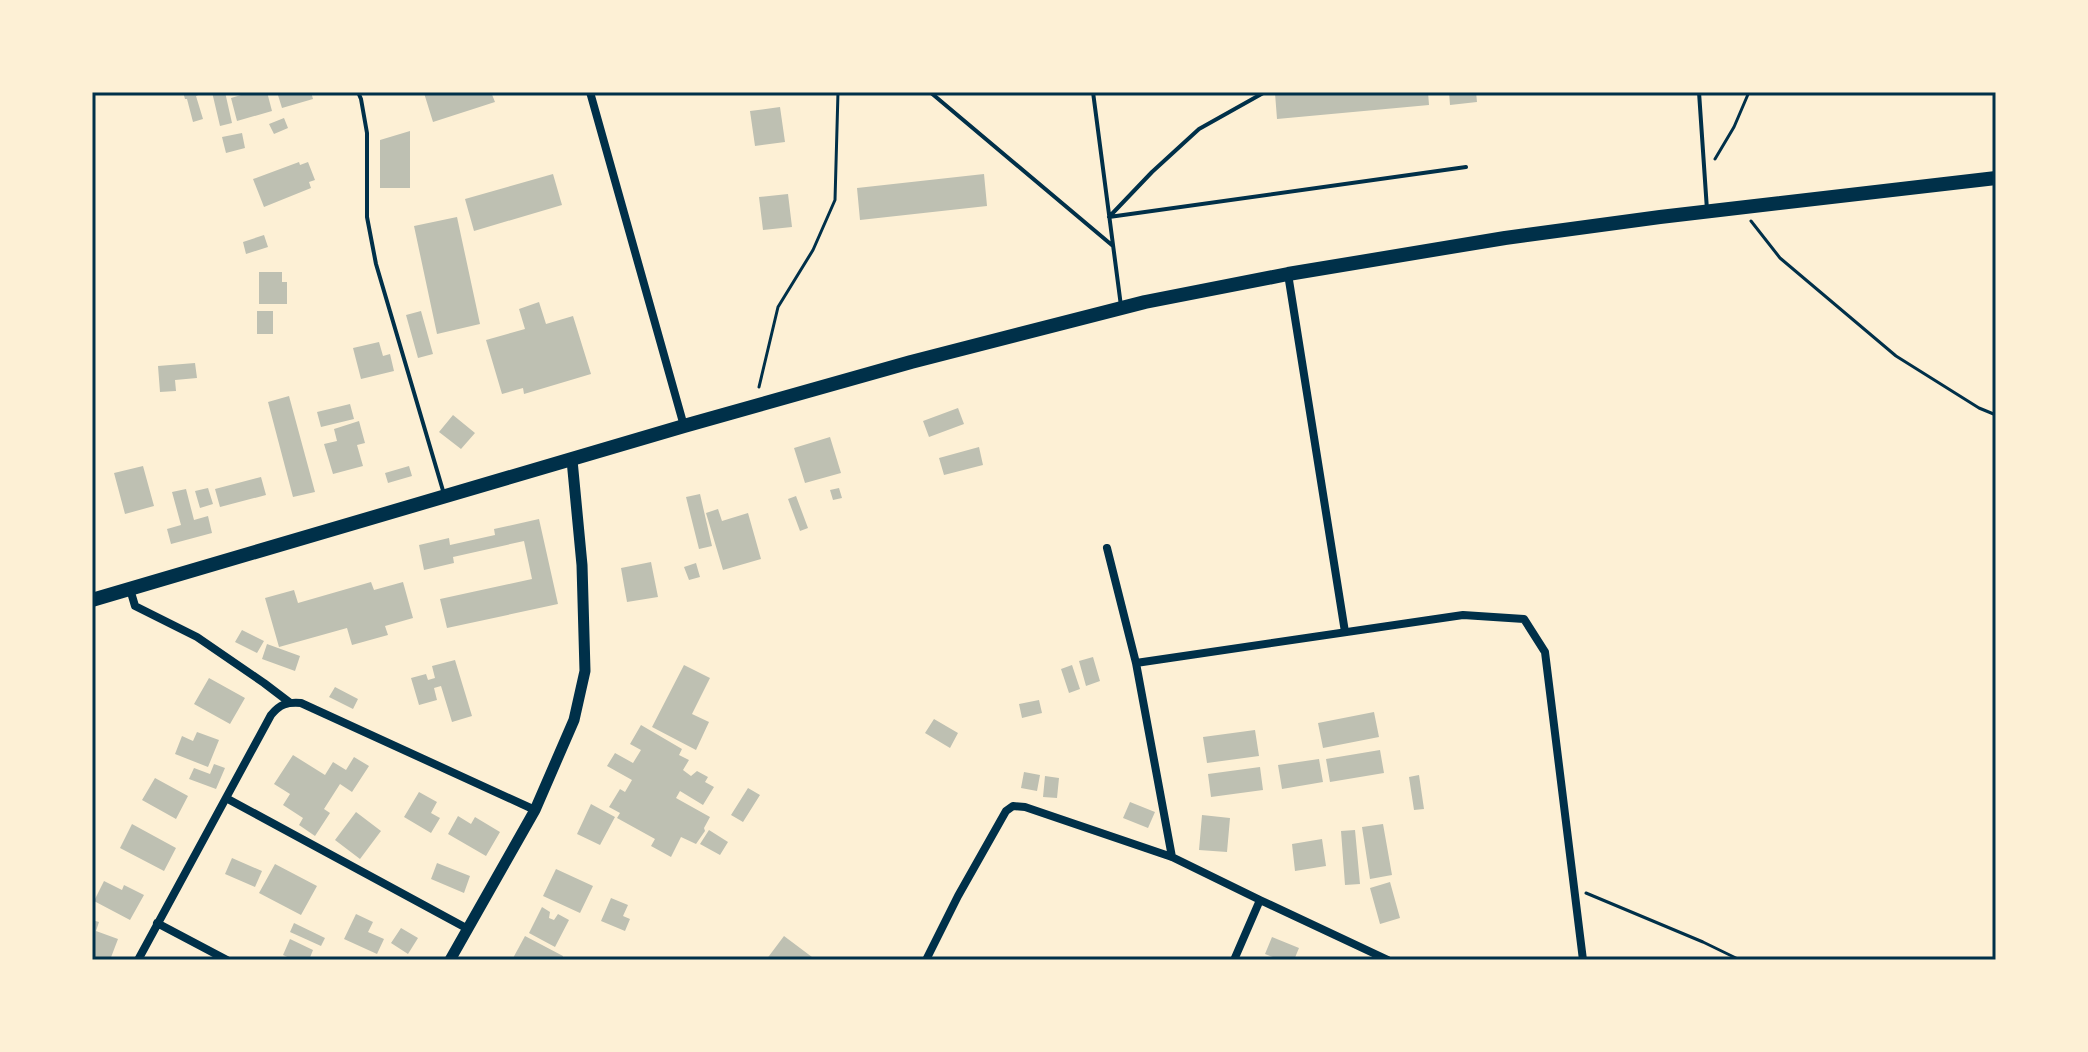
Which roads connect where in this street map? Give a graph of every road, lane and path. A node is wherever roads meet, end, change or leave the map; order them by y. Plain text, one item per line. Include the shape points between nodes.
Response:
1 (358, 92) edge
2 (590, 92) edge
3 (838, 92) edge
4 (930, 92) edge
5 (1093, 92) edge
6 (1265, 92) edge
7 (1699, 92) edge
8 (1749, 92) edge
9 (1466, 167) dead end
10 (1705, 176) junction
11 (1996, 178) edge
12 (1741, 208) junction
13 (1707, 212) junction
14 (1109, 217) junction
15 (1113, 246) junction
16 (1288, 274) junction
17 (1121, 308) junction
18 (755, 406) junction
19 (1996, 415) edge
20 (684, 426) junction
21 (572, 460) junction
22 (445, 495) junction
23 (1107, 548) dead end
24 (130, 589) junction
25 (92, 600) edge
26 (1345, 632) junction
27 (1136, 663) junction
28 (289, 702) junction
29 (226, 798) junction
30 (535, 810) junction
31 (1172, 857) junction
32 (1574, 888) junction
33 (1260, 900) junction
34 (157, 923) junction
35 (468, 929) junction
36 (138, 960) edge
37 (227, 960) edge
38 (450, 960) edge
39 (926, 960) edge
40 (1234, 960) edge
41 (1388, 960) edge
42 (1583, 960) edge
43 (1740, 960) edge

1 - 22 lane via 367,133 367,217 376,264
2 - 20 street
3 - 18 path via 835,200 813,250 778,307
4 - 15 lane
5 - 14 lane
6 - 14 lane via 1199,129
7 - 10 lane
8 - 10 path
9 - 14 lane
10 - 13 lane
11 - 12 highway
12 - 13 highway
12 - 19 path via 1780,258 1896,356
13 - 16 highway
14 - 15 lane
15 - 17 lane
16 - 17 highway
16 - 26 street
17 - 18 highway
18 - 20 highway
20 - 21 highway
21 - 22 highway
21 - 30 street via 585,671 574,720
22 - 24 highway
23 - 27 street
24 - 25 highway
24 - 28 street via 135,606 197,637
26 - 27 street
26 - 32 street via 1463,615 1524,619 1545,652
27 - 31 street
28 - 29 street via 271,715
28 - 30 street
29 - 34 street
29 - 35 street
30 - 35 street
31 - 33 street
31 - 39 street via 1013,806
32 - 42 street
32 - 43 path
33 - 40 street
33 - 41 street
34 - 36 street
34 - 37 street
35 - 38 street

